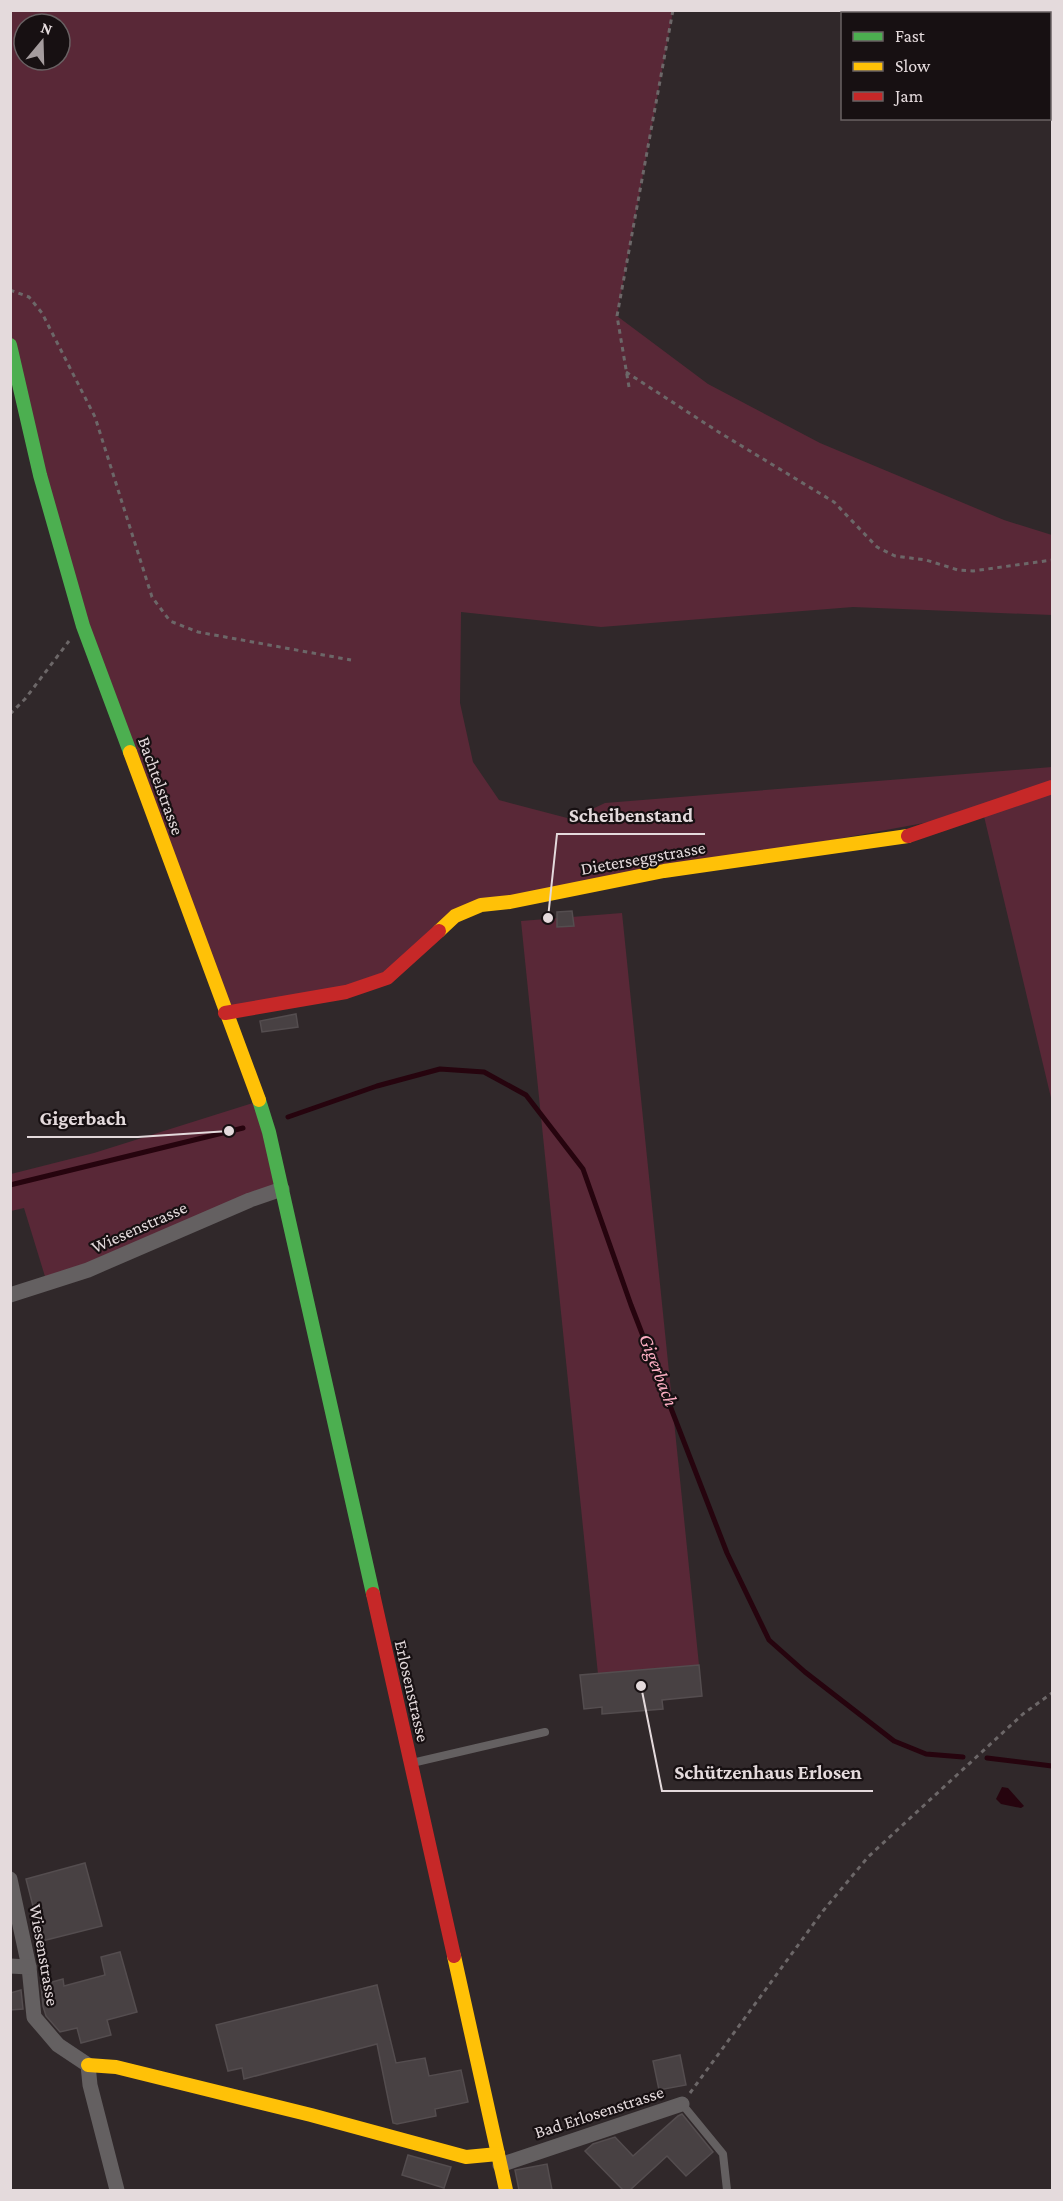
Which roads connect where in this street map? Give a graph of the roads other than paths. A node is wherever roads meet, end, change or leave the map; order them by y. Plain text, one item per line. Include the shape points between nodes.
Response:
1 (10, 345) edge
2 (1053, 787) edge
3 (225, 1013) junction
4 (282, 1189) junction
5 (291, 1235) joint
6 (10, 1295) edge
7 (545, 1732) dead end
8 (410, 1764) junction
9 (10, 1879) edge
10 (10, 1966) edge
11 (29, 1967) junction
12 (88, 2065) junction
13 (682, 2104) joint
14 (499, 2160) junction
15 (117, 2190) edge
16 (506, 2190) edge
17 (727, 2190) edge

1 - 3 street, Bachtelstrasse via 40,475 83,626
2 - 3 street, Dieterseggstrasse via 914,835 664,871 481,905 455,916 387,978 346,992
3 - 4 street, Bachtelstrasse via 259,1101
4 - 5 street, Bachtelstrasse
4 - 6 street, Wiesenstrasse via 88,1270
5 - 8 street, Erlosenstrasse
7 - 8 lane
8 - 14 street, Erlosenstrasse
9 - 11 street, Wiesenstrasse
10 - 11 street
11 - 12 street, Wiesenstrasse via 34,2016 58,2045
12 - 14 street via 116,2067 466,2157
12 - 15 street
13 - 14 street, Bad Erlosenstrasse
13 - 17 lane, Bad Erlosenstrasse via 723,2154
14 - 16 street, Erlosenstrasse

